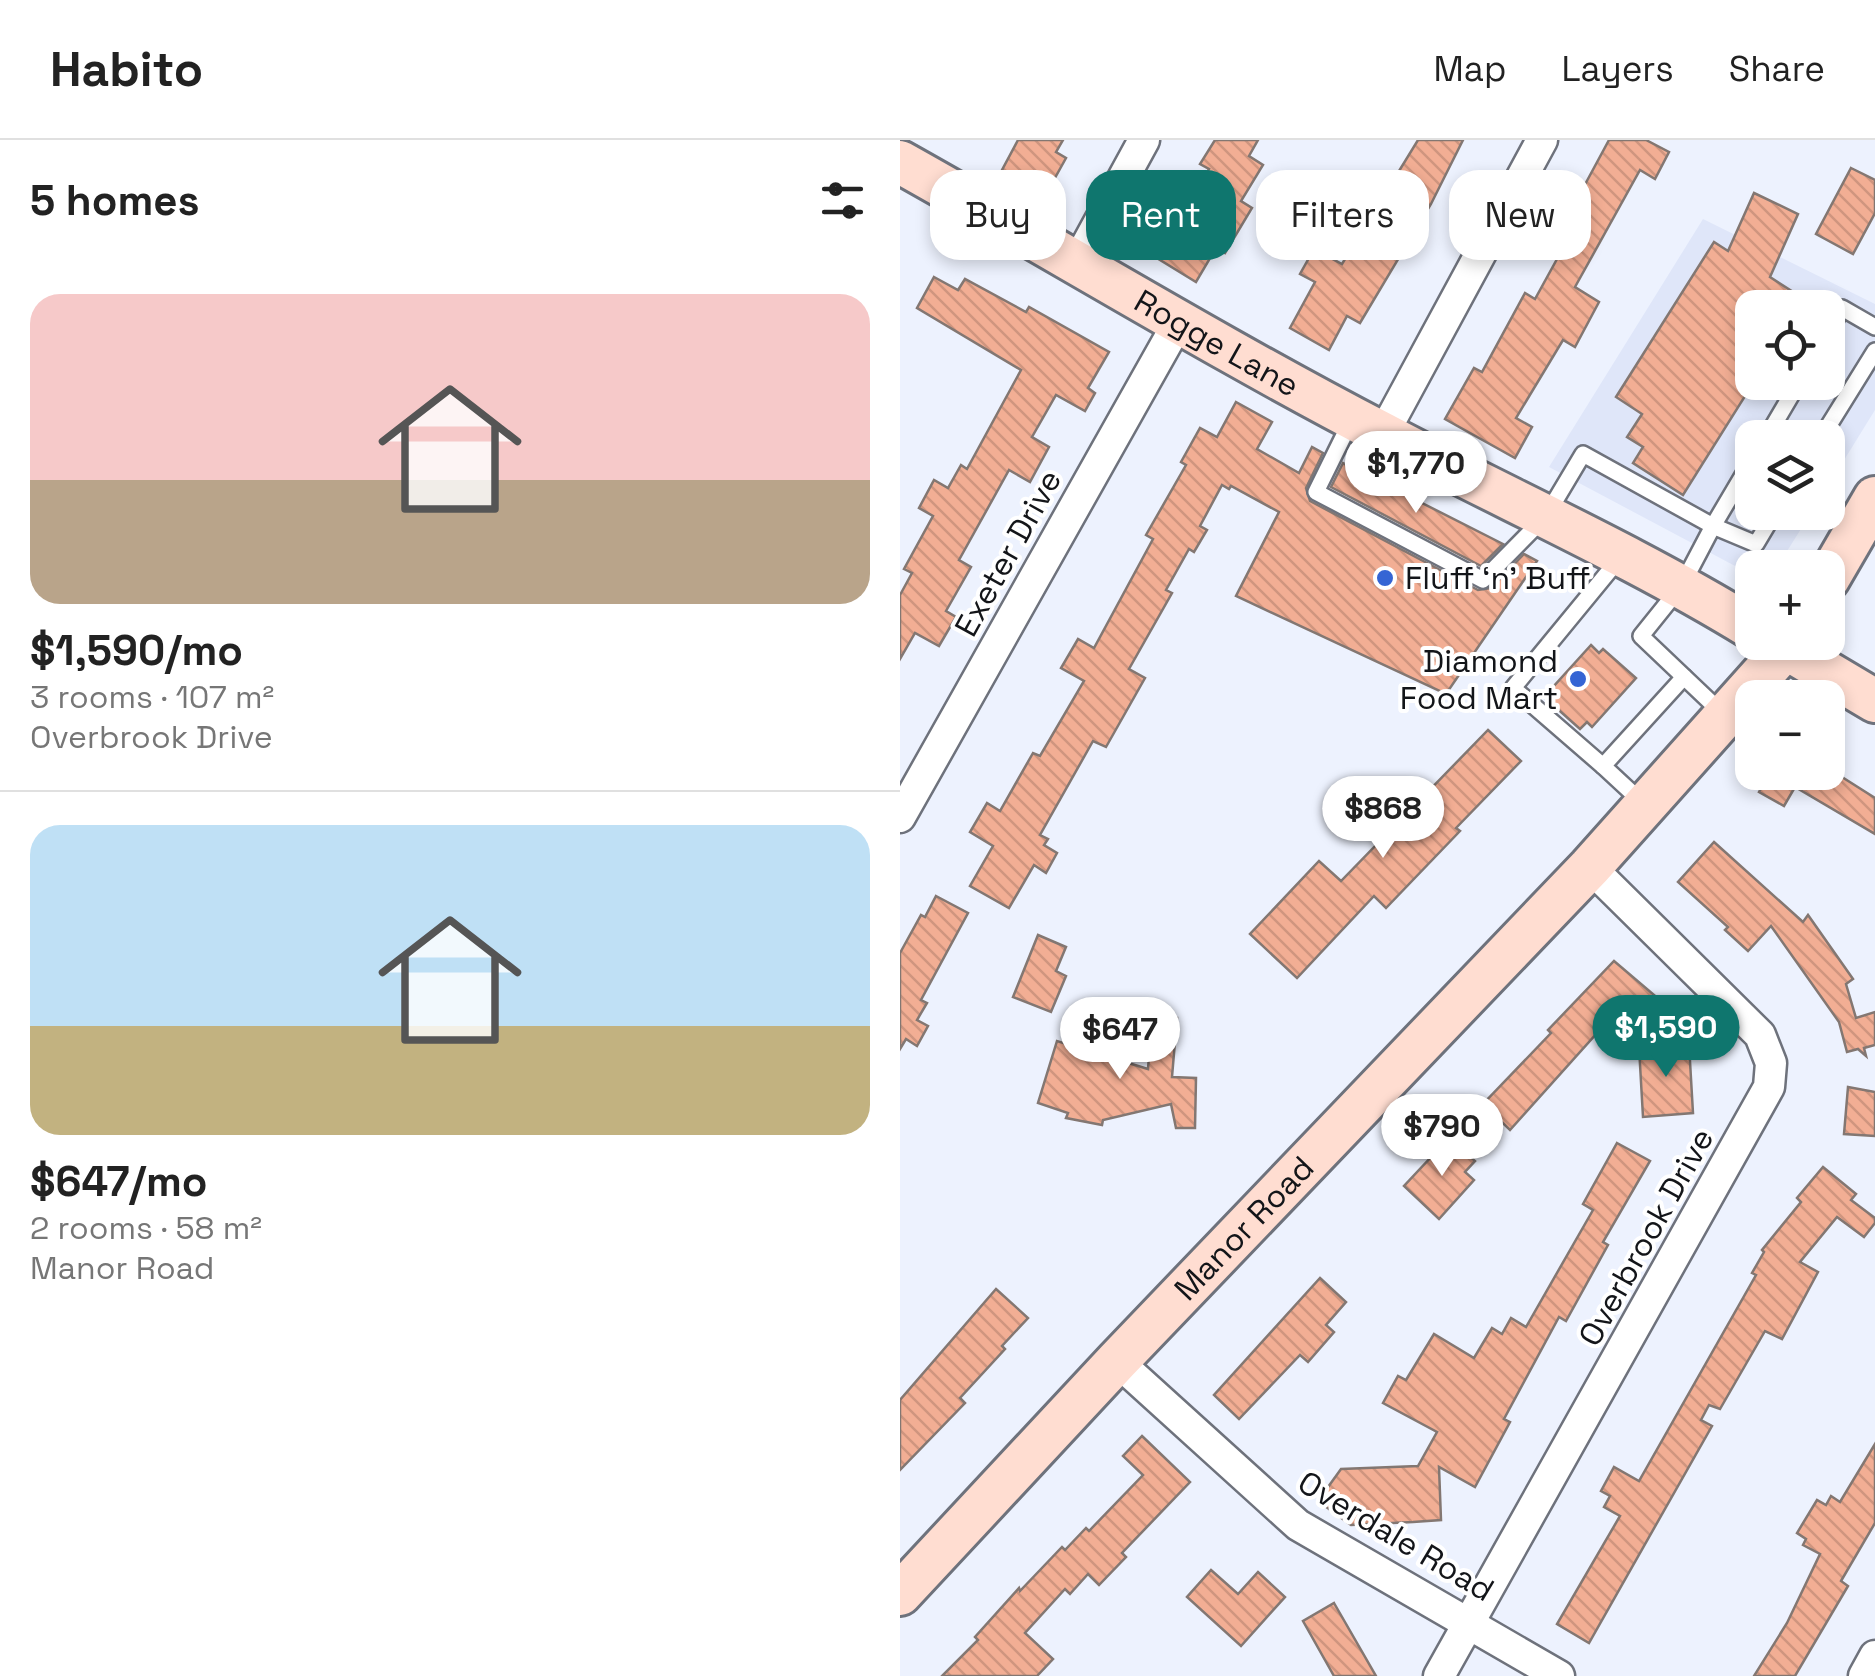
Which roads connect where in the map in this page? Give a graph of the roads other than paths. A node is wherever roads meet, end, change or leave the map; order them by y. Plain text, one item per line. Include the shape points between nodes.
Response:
1 (1144, 140) edge
2 (1542, 140) edge
3 (900, 162) edge
4 (1078, 261) junction
5 (1845, 310) edge
6 (1178, 323) junction
7 (1875, 326) edge
8 (1875, 351) edge
9 (1833, 420) edge
10 (1368, 426) junction
11 (1735, 489) edge
12 (1875, 498) edge
13 (1546, 516) junction
14 (1713, 526) junction
15 (1764, 530) edge
16 (1845, 550) edge
17 (1622, 555) junction
18 (1682, 585) junction
19 (1735, 617) edge
20 (1763, 660) edge
21 (1807, 660) edge
22 (1684, 678) junction
23 (1875, 702) edge
24 (1726, 716) junction
25 (1603, 766) junction
26 (1646, 806) junction
27 (900, 817) edge
28 (1590, 867) junction
29 (1117, 1361) junction
30 (900, 1594) edge
31 (1470, 1622) junction
32 (1875, 1656) edge
33 (1439, 1676) edge
34 (1560, 1676) edge
35 (1864, 1676) edge

1 - 4 street
2 - 10 street
3 - 4 main road, Rogge Lane
4 - 6 main road, Rogge Lane
5 - 7 lane
6 - 10 main road, Rogge Lane
6 - 27 street, Exeter Drive
8 - 9 lane
10 - 13 main road, Rogge Lane
10 - 13 lane via 1316,492 1483,580
11 - 14 lane
12 - 16 main road
13 - 14 lane via 1584,454
13 - 17 main road, Rogge Lane
14 - 15 lane via 1756,544
14 - 18 lane
17 - 18 main road, Rogge Lane
17 - 25 lane via 1513,688
18 - 19 main road, Rogge Lane
18 - 22 lane via 1642,636
20 - 24 main road, Manor Road
21 - 23 main road, Rogge Lane
22 - 24 lane
22 - 25 lane
24 - 26 main road, Manor Road
25 - 26 lane
26 - 28 main road, Manor Road
28 - 29 main road, Manor Road
28 - 31 street, Overbrook Drive via 1760,1035 1771,1075 1765,1099
29 - 30 main road, Manor Road
29 - 31 street, Overdale Road via 1298,1525
31 - 33 street, Overbrook Drive
31 - 34 street, Overdale Road
32 - 35 street

